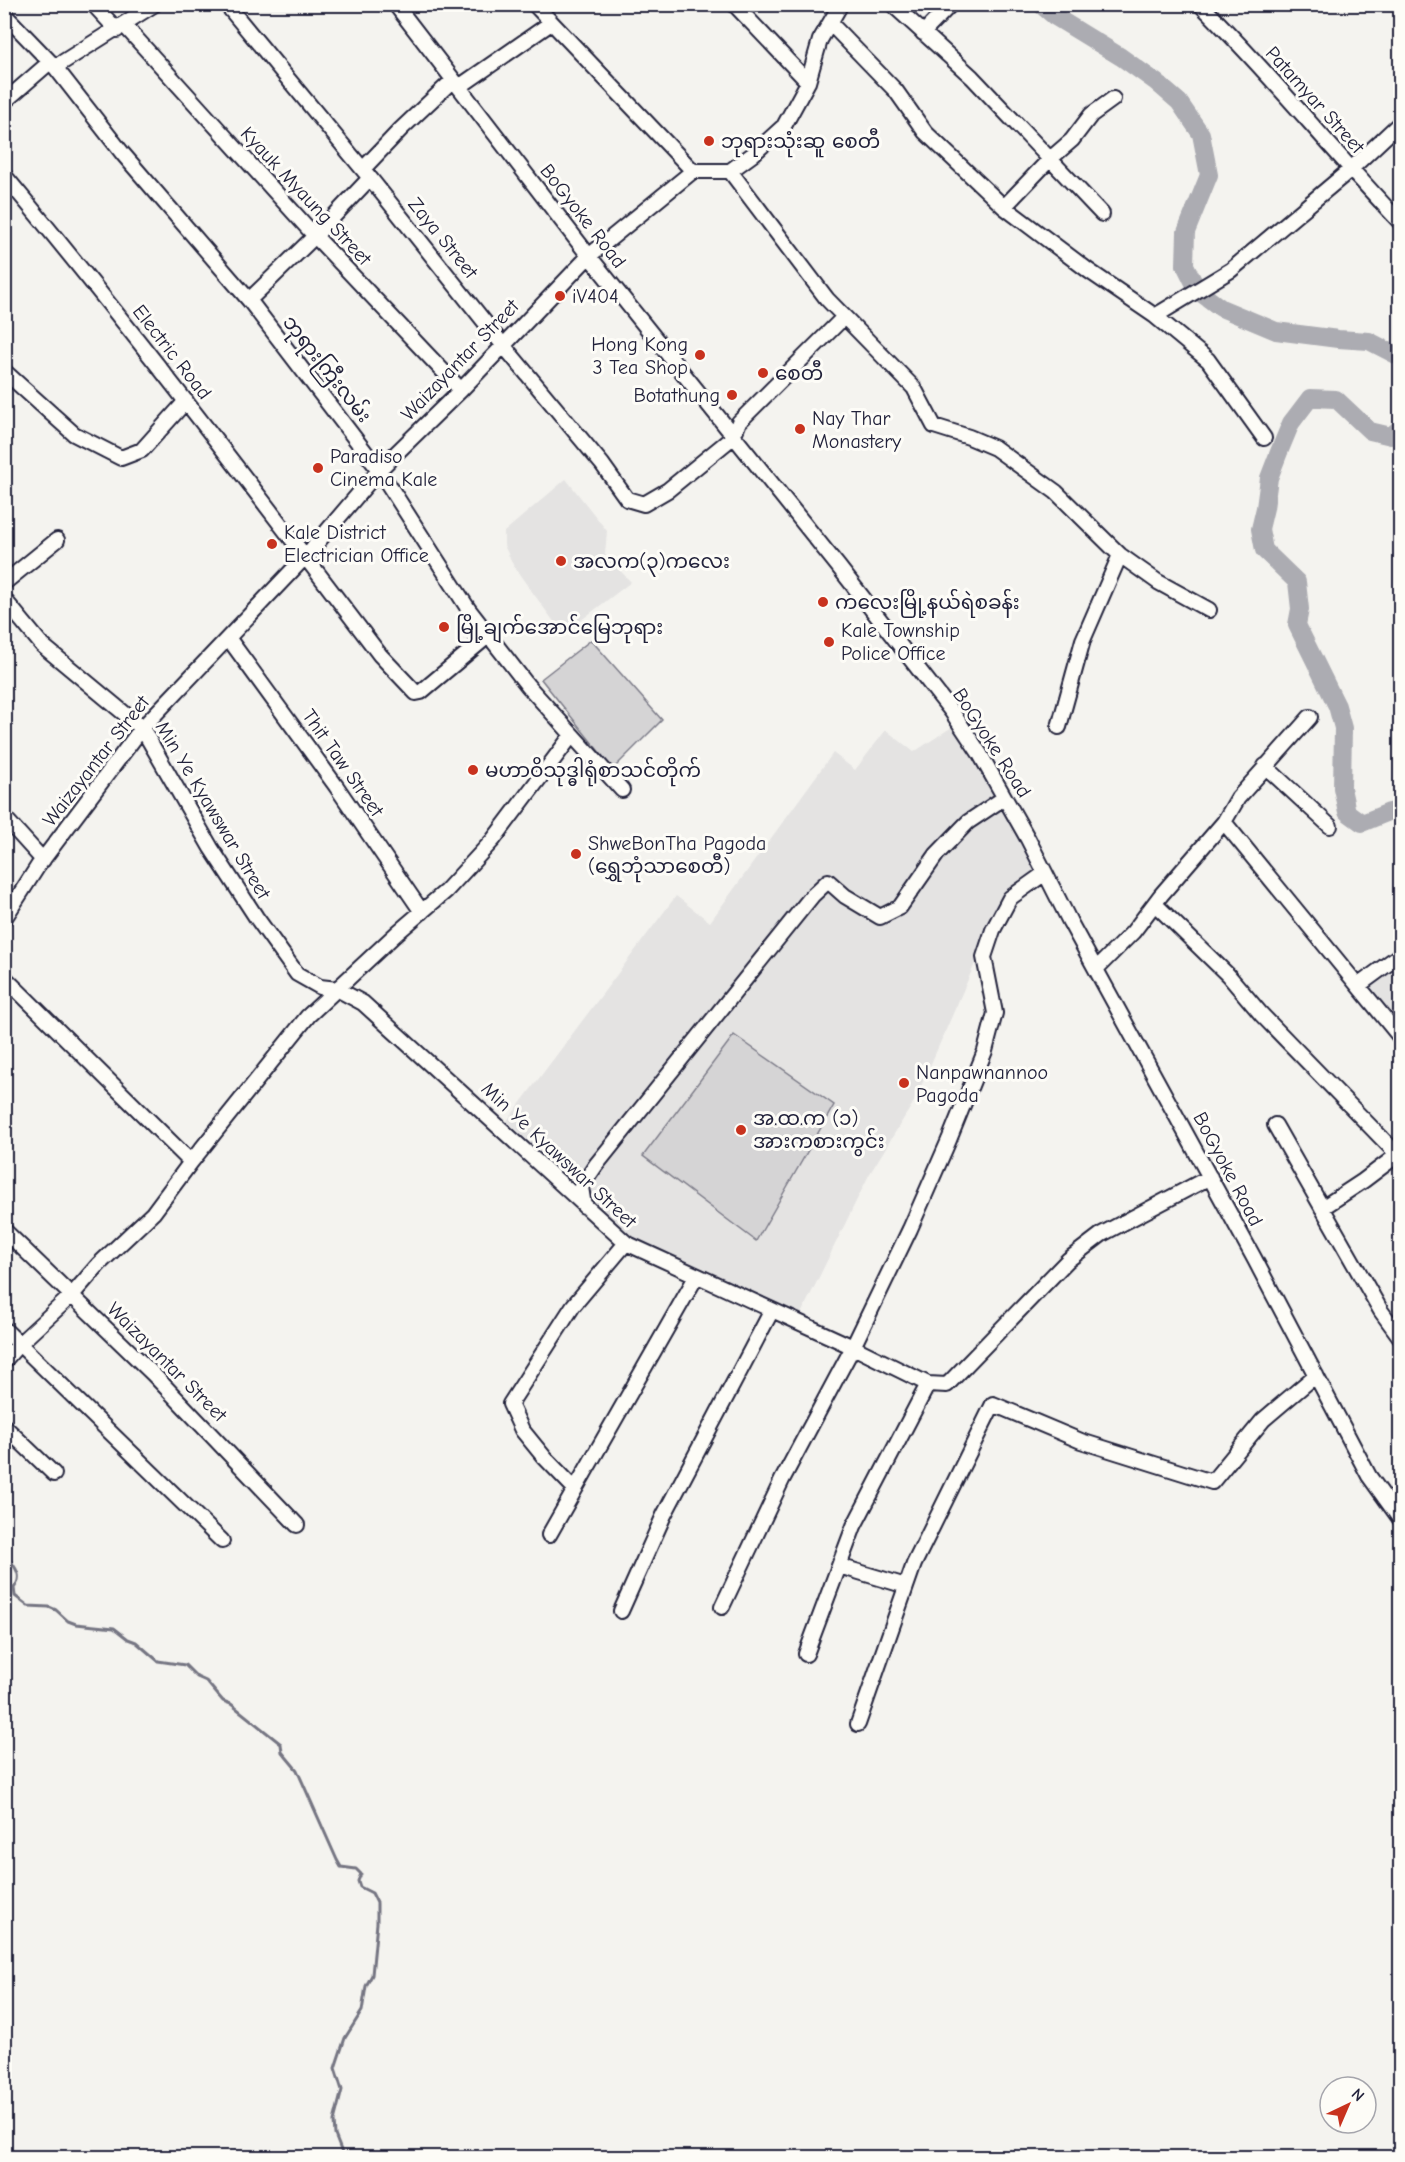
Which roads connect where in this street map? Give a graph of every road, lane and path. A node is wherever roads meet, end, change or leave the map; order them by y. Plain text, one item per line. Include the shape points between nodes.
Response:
1 (93, 4) edge
2 (155, 4) edge
3 (226, 4) edge
4 (395, 4) edge
5 (534, 4) edge
6 (734, 4) edge
7 (841, 4) edge
8 (892, 4) edge
9 (951, 4) edge
10 (1200, 4) edge
11 (4, 14) edge
12 (551, 23) junction
13 (830, 23) junction
14 (120, 27) junction
15 (923, 33) junction
16 (53, 64) junction
17 (808, 82) junction
18 (456, 84) junction
19 (1113, 99) dead end
20 (4, 102) edge
21 (1401, 123) edge
22 (1050, 159) junction
23 (1351, 169) junction
24 (693, 171) junction
25 (730, 171) junction
26 (366, 173) junction
27 (4, 175) edge
28 (1004, 207) junction
29 (1102, 214) dead end
30 (1401, 222) edge
31 (315, 236) junction
32 (589, 256) junction
33 (249, 300) junction
34 (1155, 316) junction
35 (844, 317) junction
36 (503, 345) junction
37 (4, 371) edge
38 (461, 390) junction
39 (186, 401) junction
40 (733, 437) junction
41 (1264, 438) dead end
42 (379, 470) junction
43 (57, 540) dead end
44 (1120, 555) junction
45 (305, 557) junction
46 (4, 583) edge
47 (4, 599) edge
48 (1209, 610) dead end
49 (489, 635) junction
50 (229, 639) junction
51 (1310, 717) dead end
52 (1059, 727) dead end
53 (142, 728) junction
54 (572, 735) junction
55 (1265, 766) junction
56 (622, 789) dead end
57 (1004, 798) junction
58 (4, 817) edge
59 (1224, 822) junction
60 (1330, 826) dead end
61 (43, 860) junction
62 (1045, 873) junction
63 (1155, 904) junction
64 (422, 912) junction
65 (4, 919) edge
66 (1401, 955) edge
67 (1096, 968) junction
68 (4, 977) edge
69 (1359, 985) junction
70 (337, 989) junction
71 (1401, 1037) edge
72 (1275, 1125) dead end
73 (1400, 1155) edge
74 (191, 1162) junction
75 (1210, 1177) junction
76 (584, 1206) junction
77 (1322, 1208) junction
78 (4, 1230) edge
79 (626, 1244) junction
80 (696, 1277) junction
81 (72, 1295) junction
82 (772, 1310) junction
83 (4, 1329) edge
84 (1401, 1337) edge
85 (19, 1344) junction
86 (853, 1347) junction
87 (4, 1361) edge
88 (1316, 1375) junction
89 (928, 1384) junction
90 (4, 1426) edge
91 (54, 1474) dead end
92 (575, 1489) junction
93 (1401, 1519) edge
94 (297, 1524) dead end
95 (549, 1535) dead end
96 (222, 1541) dead end
97 (839, 1566) junction
98 (906, 1586) junction
99 (722, 1606) dead end
100 (621, 1611) dead end
101 (806, 1654) dead end
102 (858, 1724) dead end

1 - 14 street, Kyauk Myaung Street
2 - 14 street
3 - 26 street, Zaya Street
4 - 18 street, BoGyoke Road
5 - 12 street
6 - 17 street
7 - 13 street
8 - 15 street
9 - 15 street
10 - 23 street, Patamyar Street
11 - 16 street, ဘုရားကြီးလမ်း
12 - 18 street
12 - 24 street
13 - 17 street via 820,40
13 - 28 street via 896,91 925,132
14 - 16 street
14 - 31 street, Kyauk Myaung Street
15 - 22 street via 972,77
16 - 20 street
16 - 33 street, ဘုရားကြီးလမ်း via 123,154
17 - 25 street via 784,126
18 - 26 street via 400,129
18 - 32 street, BoGyoke Road
19 - 22 street via 1091,115 1072,140
21 - 23 street
22 - 28 street
22 - 29 street
23 - 30 street, Patamyar Street
23 - 34 street via 1231,270
24 - 25 street
24 - 32 street, Waizayantar Street
25 - 35 street
26 - 31 street
26 - 36 street, Zaya Street
27 - 39 street, Electric Road
28 - 34 street
31 - 33 street
31 - 38 street, Kyauk Myaung Street
32 - 36 street, Waizayantar Street
32 - 40 street, BoGyoke Road
33 - 42 street, ဘုရားကြီးလမ်း
34 - 41 street via 1208,360
35 - 40 street via 739,422
35 - 44 street via 914,388 934,426 995,448 1056,492
36 - 38 street, Waizayantar Street
36 - 40 street, Zaya Street via 627,499 644,504 668,490
37 - 39 street via 74,434 121,458 142,450
38 - 42 street, Waizayantar Street
39 - 45 street, Electric Road
40 - 57 street, BoGyoke Road via 952,712
42 - 45 street, Waizayantar Street
42 - 49 street, ဘုရားကြီးလမ်း
43 - 46 street
44 - 48 street
44 - 52 street via 1083,640
45 - 49 street, Electric Road via 380,655 416,693
45 - 50 street, Waizayantar Street
47 - 53 street, Min Ye Kyawswar Street via 42,645
49 - 54 street, ဘုရားကြီးလမ်း
50 - 53 street, Waizayantar Street
50 - 64 street, Thit Taw Street
51 - 55 street
53 - 61 street, Waizayantar Street
53 - 70 street, Min Ye Kyawswar Street via 211,848 297,974 320,987
54 - 56 street, ဘုရားကြီးလမ်း
54 - 64 street via 493,840
55 - 59 street
55 - 60 street
57 - 62 street, BoGyoke Road
57 - 76 street via 968,822 937,854 900,907 880,917 828,881 596,1166 581,1187
58 - 61 street
59 - 63 street
59 - 69 street
61 - 65 street, Waizayantar Street
62 - 67 street, BoGyoke Road
62 - 86 street via 1010,898 993,930 984,957 995,1013 985,1051 927,1189
63 - 67 street
63 - 73 street
64 - 70 street
66 - 69 street
67 - 75 street, BoGyoke Road
68 - 74 street
69 - 71 street
70 - 74 street via 308,1016
70 - 76 street, Min Ye Kyawswar Street via 363,1003 397,1032
72 - 77 street
73 - 77 street
74 - 81 street via 153,1213
75 - 88 street, BoGyoke Road
75 - 89 street via 1102,1234 1068,1260 947,1385
76 - 79 street, Min Ye Kyawswar Street
77 - 84 street via 1381,1311
78 - 81 street, Waizayantar Street
79 - 80 street, Min Ye Kyawswar Street
79 - 92 street via 573,1306 510,1404 522,1430
80 - 82 street, Min Ye Kyawswar Street
80 - 92 street
81 - 85 street
81 - 94 street, Waizayantar Street
82 - 86 street, Min Ye Kyawswar Street
82 - 100 street via 664,1515
83 - 85 street
85 - 87 street
85 - 96 street
86 - 89 street, Min Ye Kyawswar Street
86 - 99 street via 782,1480
88 - 93 street, BoGyoke Road via 1369,1476
88 - 98 street via 1263,1420 1212,1482 1081,1441 993,1404
89 - 97 street via 854,1526
90 - 91 street
92 - 95 street
97 - 98 street
97 - 101 street
98 - 102 street

